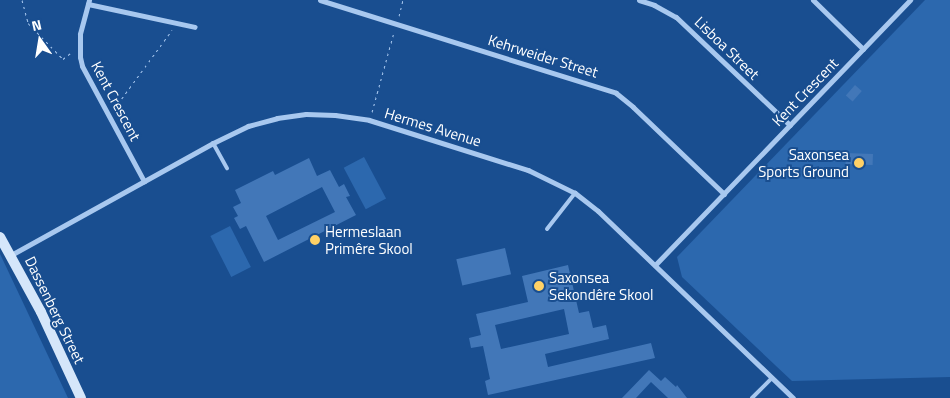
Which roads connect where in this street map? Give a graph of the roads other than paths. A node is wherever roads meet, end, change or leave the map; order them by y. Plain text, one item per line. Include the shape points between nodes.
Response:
1 (320, 0) edge
2 (639, 0) edge
3 (813, 0) edge
4 (910, 0) edge
5 (88, 2) edge
6 (195, 26) dead end
7 (863, 49) junction
8 (790, 126) junction
9 (213, 143) junction
10 (227, 168) dead end
11 (144, 181) junction
12 (575, 192) junction
13 (724, 194) junction
14 (547, 229) dead end
15 (0, 237) edge
16 (11, 255) junction
17 (655, 265) junction
18 (772, 378) junction
19 (81, 398) edge
20 (752, 398) edge
21 (793, 398) edge

1 - 13 street, Kehrweider Street via 616,93
2 - 8 street, Lisboa Street via 676,17
3 - 7 street
4 - 7 street, Kent Crescent
5 - 6 street
5 - 11 street, Kent Crescent via 79,47 82,66
7 - 8 street, Kent Crescent
8 - 13 street, Kent Crescent
9 - 10 lane
9 - 11 street, Hermes Avenue
9 - 12 street, Hermes Avenue via 248,126 291,116 335,115 370,120 528,170
11 - 16 street, Hermes Avenue
12 - 14 lane
12 - 17 street, Hermes Avenue
13 - 17 street, Kent Crescent
15 - 16 main road, Dassenberg Street
16 - 19 main road, Dassenberg Street
17 - 18 street, Hermes Avenue
18 - 20 lane
18 - 21 street, Hermes Avenue

